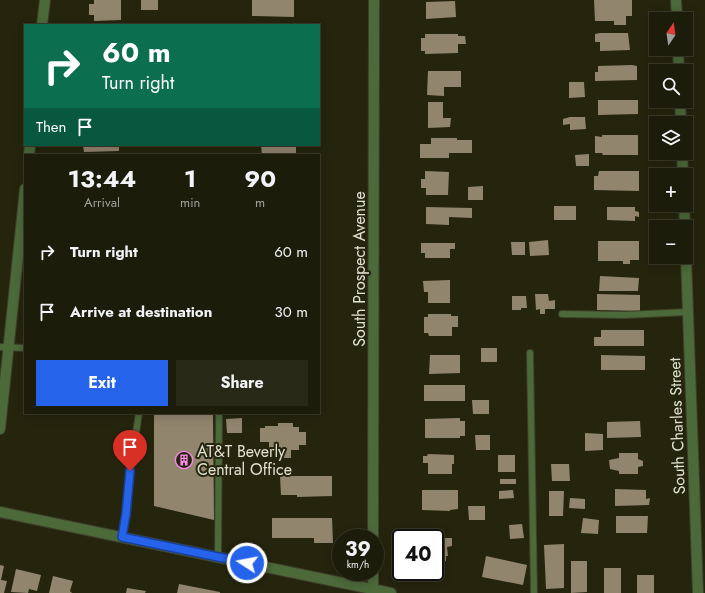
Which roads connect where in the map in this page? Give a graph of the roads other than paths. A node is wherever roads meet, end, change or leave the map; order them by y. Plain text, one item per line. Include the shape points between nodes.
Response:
1 (45, 0) edge
2 (374, 0) edge
3 (676, 0) edge
4 (677, 12) edge
5 (42, 24) edge
6 (24, 197) edge
7 (686, 264) edge
8 (688, 312) junction
9 (562, 314) dead end
10 (4, 347) edge
11 (24, 348) edge
12 (530, 353) dead end
13 (139, 414) edge
14 (219, 414) edge
15 (0, 429) edge
16 (0, 512) edge
17 (373, 529) edge
18 (122, 537) junction
19 (218, 557) junction
20 (373, 591) edge
21 (391, 593) edge
22 (534, 593) edge
23 (698, 593) edge

1 - 5 street
2 - 17 street, South Prospect Avenue
3 - 4 street
6 - 10 street
7 - 8 street, South Charles Street
8 - 9 lane
8 - 23 street, South Charles Street
10 - 11 lane
10 - 15 street
12 - 22 lane
13 - 18 lane
14 - 19 lane
16 - 18 street
18 - 19 street
19 - 20 street
20 - 21 street

